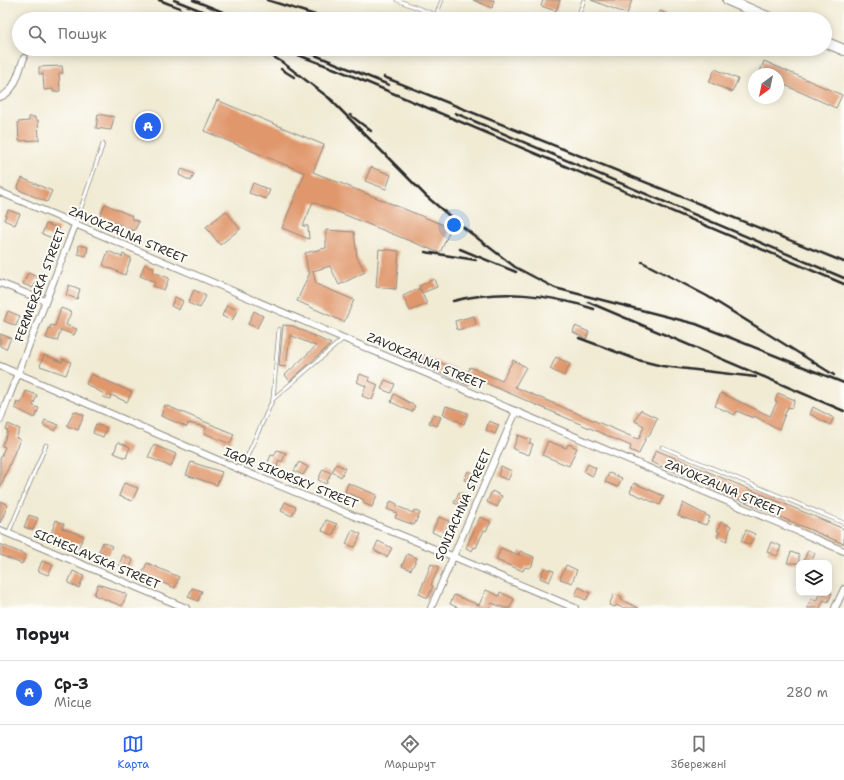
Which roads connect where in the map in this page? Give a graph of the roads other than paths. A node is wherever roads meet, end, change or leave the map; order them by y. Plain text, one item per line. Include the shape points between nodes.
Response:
1 (397, 0) edge
2 (442, 0) edge
3 (584, 0) edge
4 (728, 0) edge
5 (428, 12) edge
6 (437, 12) edge
7 (580, 12) edge
8 (756, 12) edge
9 (832, 45) edge
10 (844, 50) edge
11 (24, 58) dead end
12 (0, 97) edge
13 (102, 144) dead end
14 (0, 192) edge
15 (75, 225) junction
16 (0, 283) edge
17 (45, 301) junction
18 (279, 329) dead end
19 (344, 338) junction
20 (0, 366) edge
21 (18, 373) junction
22 (273, 399) junction
23 (516, 411) junction
24 (0, 420) edge
25 (46, 445) dead end
26 (662, 447) dead end
27 (241, 470) junction
28 (844, 523) edge
29 (0, 530) edge
30 (8, 534) junction
31 (844, 551) edge
32 (452, 556) junction
33 (844, 589) edge
34 (186, 608) edge
35 (430, 608) edge
36 (575, 608) edge
37 (835, 608) edge

1 - 5 lane
2 - 6 lane
3 - 7 lane
4 - 8 main road
9 - 10 main road
11 - 12 street via 14,86
13 - 15 lane
14 - 15 street, ZAVOKZALNA STREET
15 - 17 street, FERMERSKA STREET
15 - 19 street, ZAVOKZALNA STREET
16 - 17 street
17 - 21 street, FERMERSKA STREET
18 - 22 lane
19 - 22 lane
19 - 23 street, ZAVOKZALNA STREET
20 - 21 street, IGOR SIKORSKY STREET
21 - 24 street, FERMERSKA STREET
21 - 27 street, IGOR SIKORSKY STREET
22 - 27 lane
23 - 31 street, ZAVOKZALNA STREET
23 - 32 street, SONIACHNA STREET
25 - 30 lane
26 - 28 lane
27 - 32 street, IGOR SIKORSKY STREET
29 - 30 street, SICHESLAVSKA STREET
30 - 34 street, SICHESLAVSKA STREET
32 - 35 street, SONIACHNA STREET
32 - 36 street, IGOR SIKORSKY STREET
33 - 37 street

